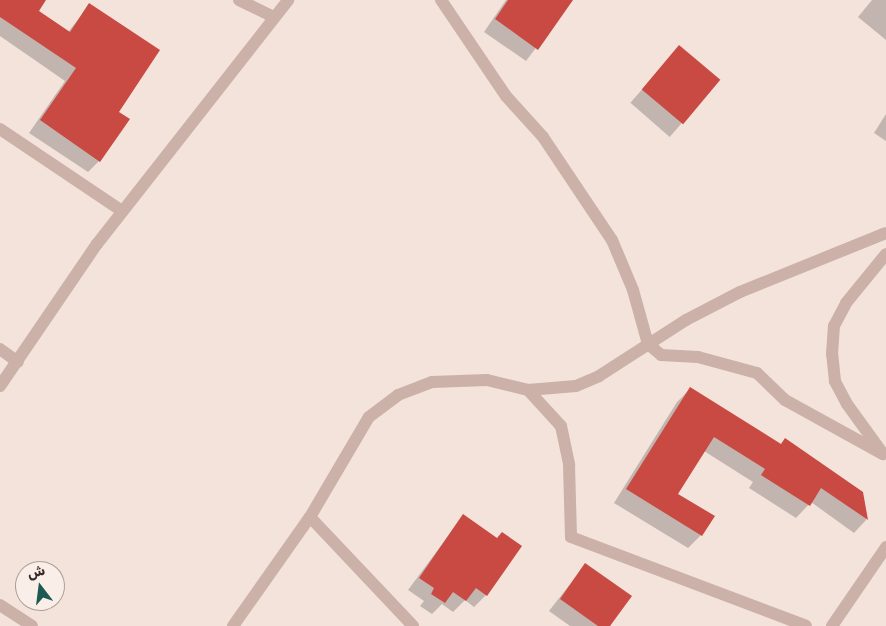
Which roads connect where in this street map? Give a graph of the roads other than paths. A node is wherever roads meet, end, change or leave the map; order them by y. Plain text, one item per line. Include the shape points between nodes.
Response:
1 (239, 0) edge
2 (288, 0) edge
3 (441, 0) edge
4 (274, 17) junction
5 (0, 129) edge
6 (122, 210) junction
7 (886, 233) edge
8 (886, 254) edge
9 (648, 344) junction
10 (0, 349) edge
11 (18, 362) junction
12 (0, 386) edge
13 (528, 390) junction
14 (885, 457) edge
15 (310, 517) junction
16 (886, 547) edge
17 (0, 605) edge
18 (32, 626) edge
19 (233, 626) edge
20 (413, 626) edge
21 (806, 626) edge
22 (832, 626) edge

1 - 4 street
2 - 4 street
3 - 9 street via 506,96 543,137 612,240 632,290
4 - 6 street
5 - 6 street
6 - 11 street
7 - 9 street via 740,292
8 - 14 street via 846,303 834,326 832,354 839,389
9 - 13 street via 576,386
9 - 14 street via 661,355 698,357 757,373 785,400
10 - 11 street
11 - 12 street
13 - 15 street via 486,380 432,382 398,395 369,417
13 - 21 street via 561,426 570,465 571,537
15 - 19 street
15 - 20 street
16 - 22 street
17 - 18 street

